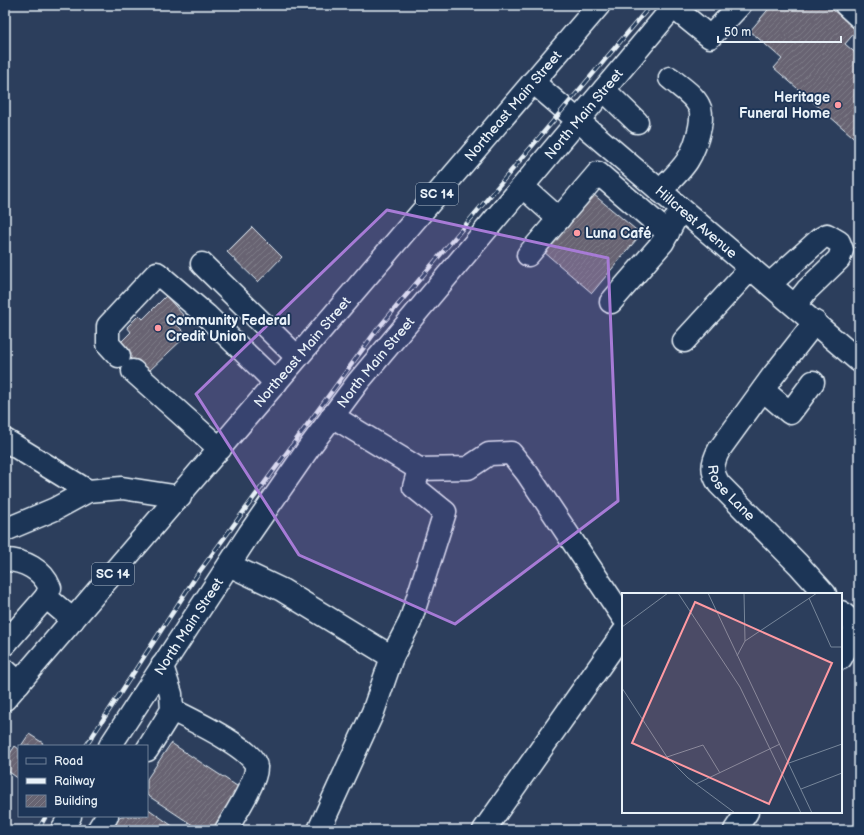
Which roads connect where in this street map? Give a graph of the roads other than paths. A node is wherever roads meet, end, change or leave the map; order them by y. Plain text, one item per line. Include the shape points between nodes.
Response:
1 (599, 5) edge
2 (740, 5) edge
3 (846, 5) edge
4 (674, 6) edge
5 (859, 17) edge
6 (670, 78) dead end
7 (533, 82) junction
8 (604, 90) junction
9 (578, 121) junction
10 (637, 122) dead end
11 (523, 187) junction
12 (660, 191) junction
13 (681, 208) junction
14 (559, 219) junction
15 (668, 233) junction
16 (528, 255) dead end
17 (202, 264) dead end
18 (751, 268) junction
19 (770, 284) junction
20 (611, 302) dead end
21 (795, 305) junction
22 (815, 322) junction
23 (684, 341) dead end
24 (298, 357) junction
25 (859, 361) edge
26 (813, 382) dead end
27 (276, 383) junction
28 (763, 390) junction
29 (332, 416) junction
30 (5, 440) edge
31 (220, 449) junction
32 (419, 470) junction
33 (88, 491) junction
34 (180, 497) junction
35 (5, 530) edge
36 (5, 560) edge
37 (229, 565) junction
38 (824, 593) edge
39 (46, 597) junction
40 (842, 613) edge
41 (622, 616) edge
42 (74, 620) junction
43 (858, 625) edge
44 (622, 634) edge
45 (5, 644) edge
46 (842, 656) edge
47 (392, 657) junction
48 (162, 666) junction
49 (10, 684) edge
50 (172, 710) junction
51 (111, 745) edge
52 (148, 748) edge
53 (746, 813) edge
54 (69, 817) edge
55 (106, 817) edge
56 (62, 830) edge
57 (98, 830) edge
58 (226, 830) edge
59 (319, 830) edge
60 (484, 830) edge
61 (735, 830) edge

1 - 7 street, Northeast Main Street / SC 14
2 - 4 street via 710,37
3 - 5 street
4 - 8 street, North Main Street
6 - 12 street via 696,101 700,107 701,121 696,147 688,163
7 - 9 street, Hillcrest Avenue
7 - 24 street, Northeast Main Street / SC 14
8 - 9 street, North Main Street
8 - 10 street
9 - 11 street, North Main Street
9 - 12 street, Hillcrest Avenue
11 - 14 street
11 - 29 street, North Main Street
12 - 13 street, Hillcrest Avenue
13 - 15 street
13 - 18 street, Hillcrest Avenue
14 - 15 street via 598,173
14 - 16 street
15 - 20 street
17 - 24 street
18 - 19 street, Hillcrest Avenue
18 - 23 street
19 - 21 street, Hillcrest Avenue
19 - 21 street via 820,239 827,236 839,242 842,250 839,258
21 - 22 street, Hillcrest Avenue
22 - 25 street, Hillcrest Avenue
22 - 28 street, Rose Lane
24 - 27 street, Northeast Main Street / SC 14
26 - 28 street via 790,413
27 - 31 street, Northeast Main Street / SC 14
27 - 31 street via 206,315 157,273 108,326 108,344 126,364
28 - 38 street, Rose Lane via 719,450 712,471 719,484
29 - 32 street
29 - 37 street, North Main Street
30 - 33 street
31 - 34 street, Northeast Main Street / SC 14
32 - 41 street via 468,468 489,454 511,453
32 - 47 street via 414,487 445,512 410,622
33 - 34 street via 122,488
33 - 35 street
34 - 42 street, Northeast Main Street / SC 14
36 - 39 street via 15,560 30,566 46,577 50,588
37 - 47 street via 282,590
37 - 48 street, North Main Street
39 - 42 street
39 - 45 street
40 - 43 street
42 - 49 street, Northeast Main Street / SC 14
43 - 46 street
44 - 60 street
47 - 59 street via 373,712
48 - 50 street via 171,694
48 - 51 street, North Main Street
50 - 52 street
50 - 58 street via 241,747 257,766 255,777
53 - 61 street
54 - 56 street
55 - 57 street

